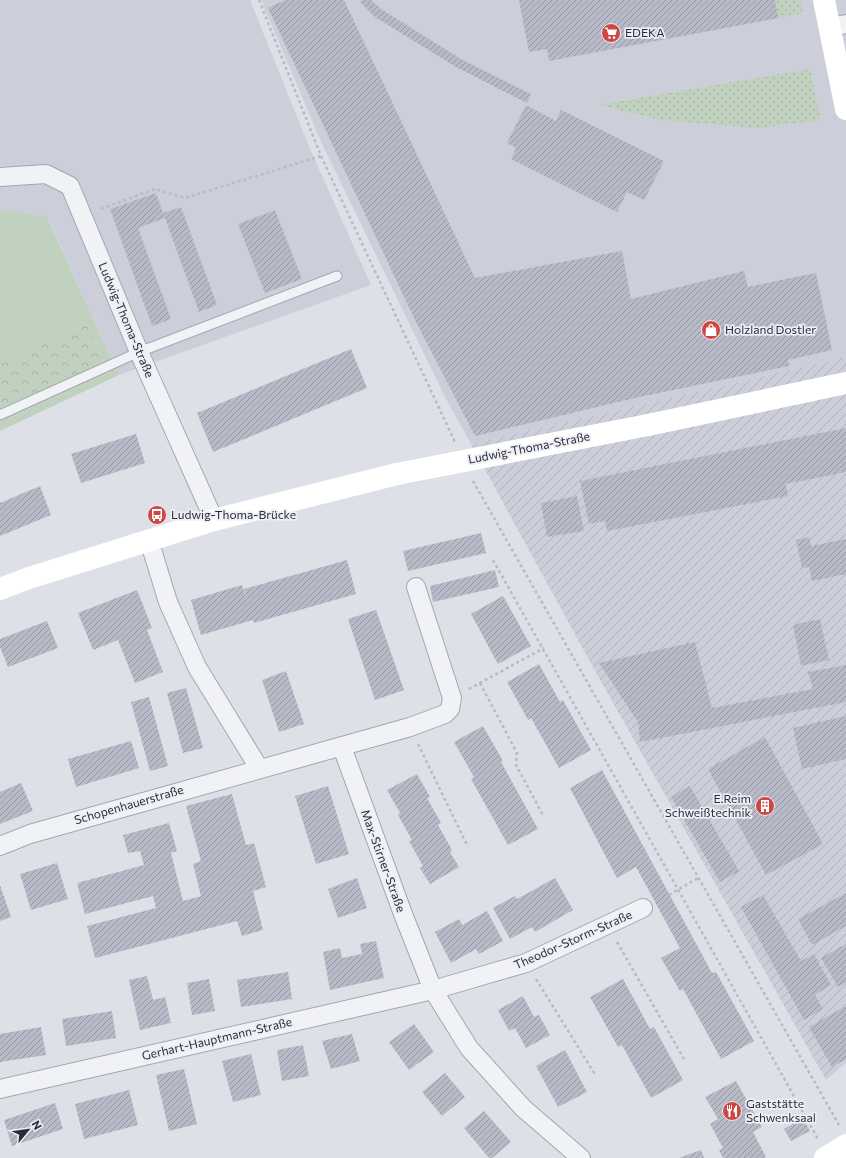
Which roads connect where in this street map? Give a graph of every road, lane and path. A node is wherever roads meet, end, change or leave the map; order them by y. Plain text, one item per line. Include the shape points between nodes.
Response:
1 (259, 0) edge
2 (824, 0) edge
3 (837, 26) edge
4 (846, 109) edge
5 (321, 156) junction
6 (0, 177) edge
7 (82, 216) junction
8 (338, 276) dead end
9 (139, 352) junction
10 (844, 382) edge
11 (0, 414) edge
12 (457, 446) dead end
13 (472, 479) dead end
14 (214, 520) junction
15 (149, 540) junction
16 (493, 560) dead end
17 (416, 587) dead end
18 (0, 589) edge
19 (544, 648) junction
20 (480, 683) junction
21 (452, 698) junction
22 (410, 727) junction
23 (342, 747) junction
24 (259, 768) junction
25 (544, 817) dead end
26 (0, 846) edge
27 (468, 847) dead end
28 (698, 878) junction
29 (678, 889) junction
30 (669, 894) dead end
31 (643, 908) dead end
32 (608, 926) junction
33 (526, 963) junction
34 (433, 990) junction
35 (684, 1059) dead end
36 (596, 1076) dead end
37 (0, 1089) edge
38 (843, 1136) edge
39 (581, 1158) edge
40 (827, 1158) edge

1 - 5 path
2 - 3 street
3 - 4 street
5 - 7 path via 185,198 155,189
5 - 12 path
6 - 7 street, Ludwig-Thoma-Straße via 46,174 70,186
7 - 9 street, Ludwig-Thoma-Straße
8 - 9 lane
9 - 11 lane
9 - 14 street, Ludwig-Thoma-Straße
10 - 14 street, Ludwig-Thoma-Straße, bridge via 397,474
13 - 28 path
14 - 15 street, Ludwig-Thoma-Straße
15 - 18 street, Ludwig-Thoma-Straße
15 - 24 street via 168,602 197,667
16 - 19 path
17 - 21 street
19 - 20 path
19 - 29 path
20 - 21 path
20 - 25 path via 517,753 516,765
21 - 22 street via 450,708 445,714
22 - 23 street
22 - 27 path
23 - 24 street, Schopenhauerstraße
23 - 34 street, Max-Stirner-Straße
24 - 26 street, Schopenhauerstraße via 30,834
28 - 29 path
28 - 38 path
29 - 30 path
29 - 40 path
31 - 32 street, Theodor-Storm-Straße
32 - 33 street, Theodor-Storm-Straße
32 - 35 path
33 - 34 street, Theodor-Storm-Straße
33 - 36 path
34 - 37 street, Gerhart-Hauptmann-Straße
34 - 39 street, Max-Stirner-Straße via 469,1048 523,1108
38 - 40 street

